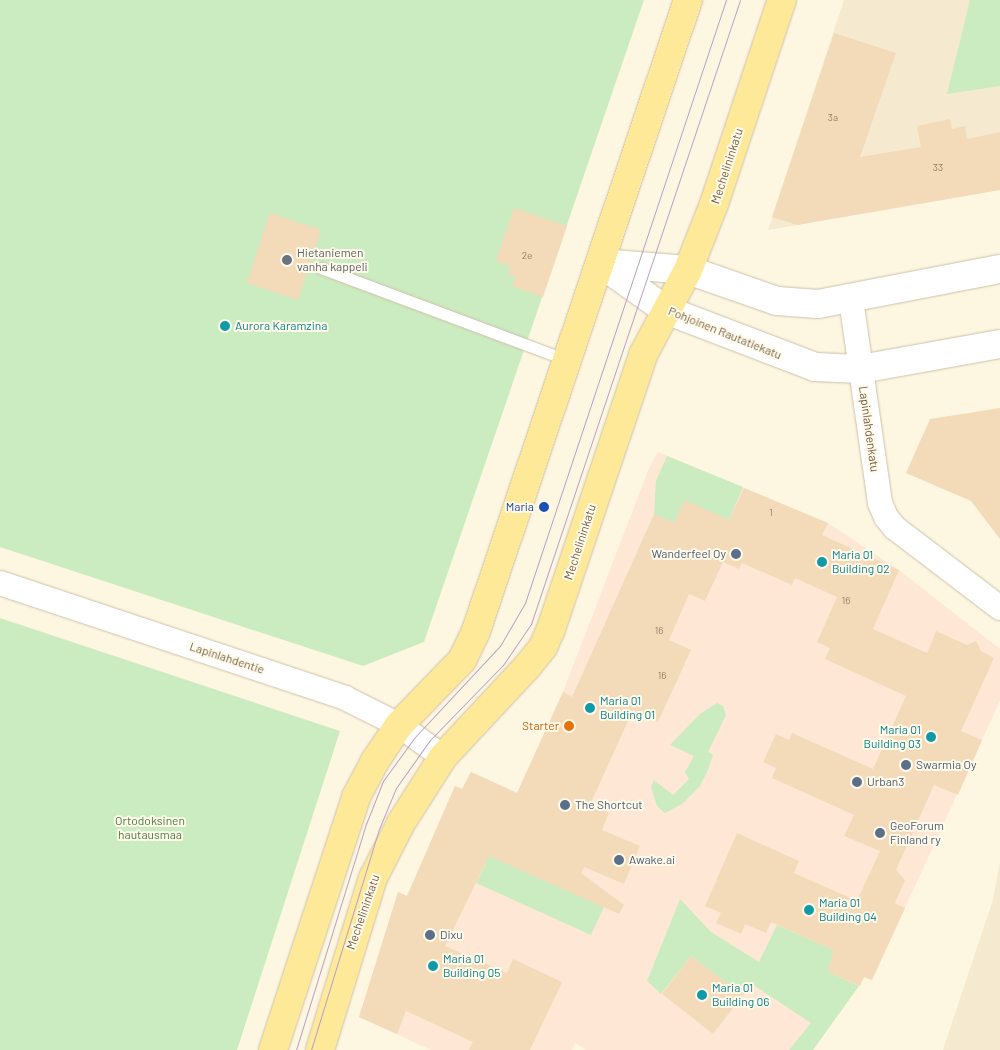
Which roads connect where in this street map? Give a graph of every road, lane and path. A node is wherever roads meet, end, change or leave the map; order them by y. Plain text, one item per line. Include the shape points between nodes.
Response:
1 (688, 0) edge
2 (782, 0) edge
3 (600, 263) junction
4 (321, 268) dead end
5 (1000, 269) edge
6 (688, 270) junction
7 (850, 299) junction
8 (666, 310) junction
9 (1000, 344) edge
10 (567, 360) junction
11 (861, 369) junction
12 (0, 583) edge
13 (1000, 608) edge
14 (399, 726) junction
15 (443, 757) junction
16 (273, 1050) edge
17 (320, 1050) edge

1 - 3 main road
2 - 6 main road, Mechelininkatu via 714,204
3 - 6 main road
3 - 8 main road, Pohjoinen Rautatiekatu
3 - 10 main road
4 - 10 lane
5 - 7 main road
6 - 7 main road via 777,302 818,304
6 - 8 main road, Mechelininkatu
7 - 11 street, Lapinlahdenkatu
8 - 11 main road, Pohjoinen Rautatiekatu via 815,368
8 - 15 main road, Mechelininkatu via 640,362 543,647
9 - 11 main road, Pohjoinen Rautatiekatu
10 - 14 main road via 476,631 462,660
11 - 13 street, Lapinlahdenkatu via 880,503 895,528
12 - 14 street, Lapinlahdentie via 346,698
14 - 15 street, Lapinlahdentie
14 - 16 main road via 375,761 345,823
15 - 17 main road, Mechelininkatu via 401,823 373,878

